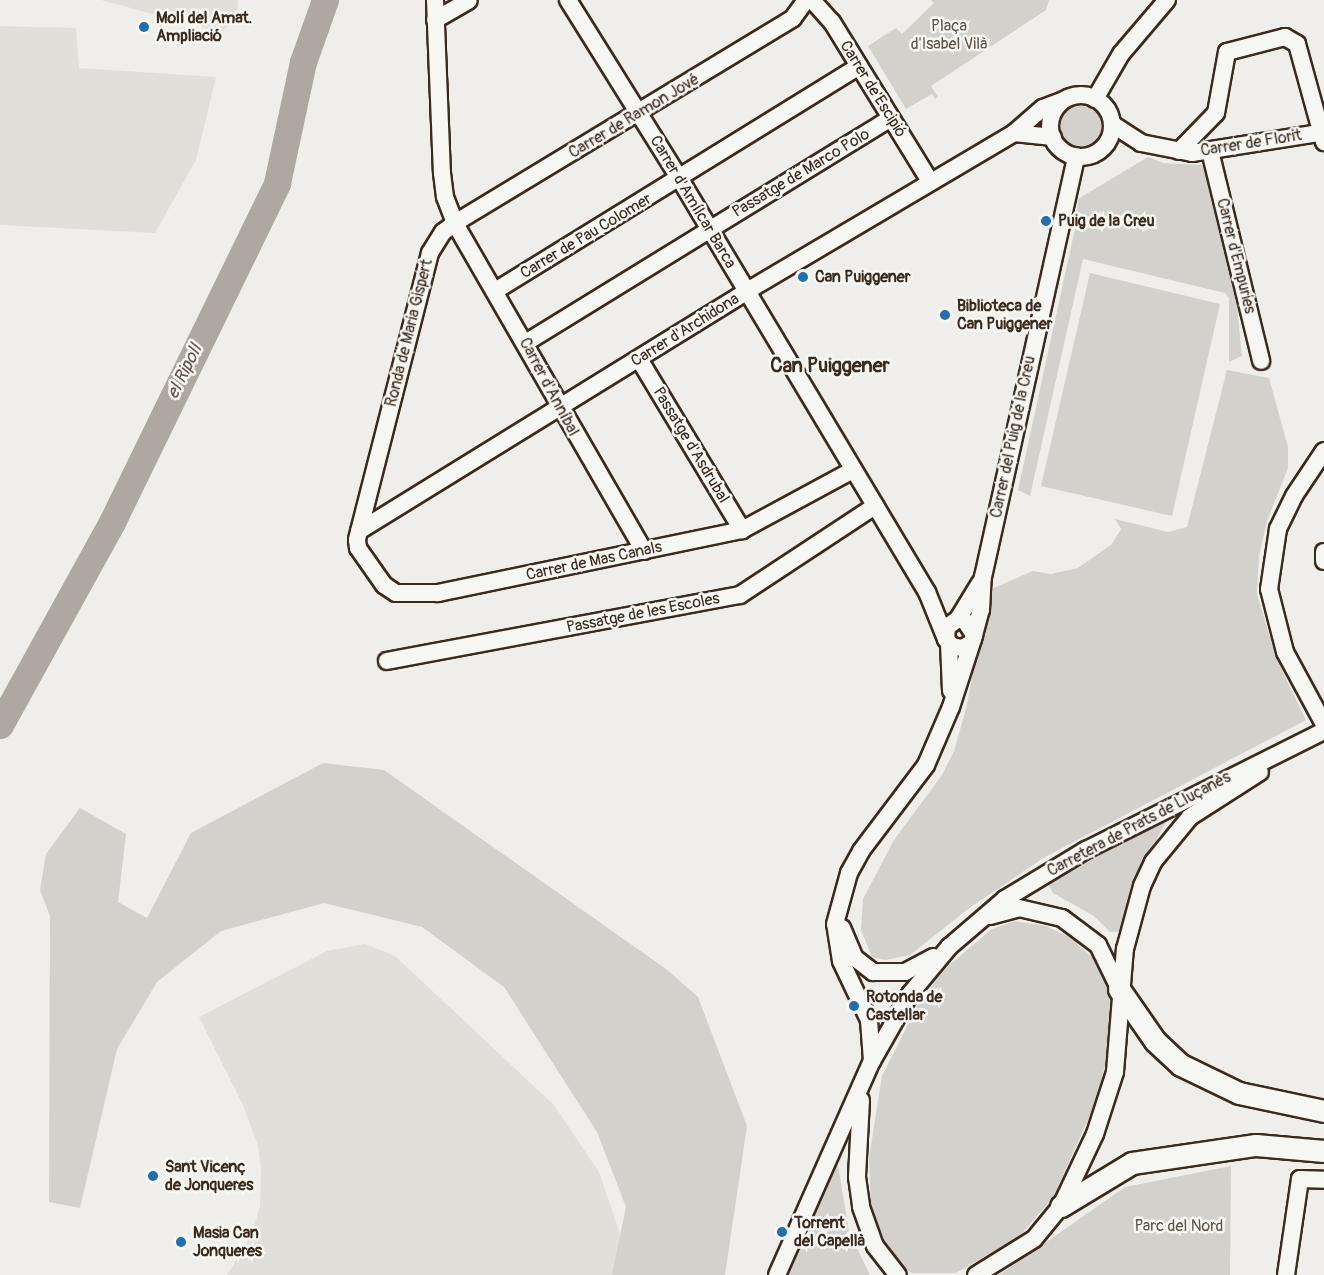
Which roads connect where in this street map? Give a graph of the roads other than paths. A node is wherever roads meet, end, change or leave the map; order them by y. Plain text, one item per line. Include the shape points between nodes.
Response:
1 (435, 0) edge
2 (469, 0) edge
3 (567, 0) edge
4 (806, 0) edge
5 (812, 0) edge
6 (1167, 0) edge
7 (435, 20) junction
8 (859, 66) junction
9 (1095, 99) junction
10 (1064, 100) junction
11 (639, 114) junction
12 (891, 118) junction
13 (1112, 124) junction
14 (1014, 133) junction
15 (1323, 135) edge
16 (1053, 137) junction
17 (1179, 151) junction
18 (1210, 151) junction
19 (1076, 156) junction
20 (678, 176) junction
21 (930, 181) junction
22 (455, 223) junction
23 (709, 228) junction
24 (495, 291) junction
25 (747, 291) junction
26 (526, 342) junction
27 (639, 359) junction
28 (1261, 361) dead end
29 (558, 408) junction
30 (1324, 451) edge
31 (853, 470) junction
32 (875, 506) junction
33 (742, 530) junction
34 (359, 531) junction
35 (644, 551) junction
36 (1324, 552) edge
37 (1324, 561) edge
38 (983, 577) junction
39 (927, 592) junction
40 (955, 620) junction
41 (972, 639) junction
42 (947, 641) junction
43 (387, 661) dead end
44 (951, 707) junction
45 (1324, 724) edge
46 (1324, 731) edge
47 (1305, 741) junction
48 (838, 915) junction
49 (981, 920) junction
50 (949, 947) junction
51 (1119, 989) junction
52 (872, 1061) junction
53 (861, 1090) junction
54 (1324, 1111) edge
55 (1324, 1151) edge
56 (1324, 1180) edge
57 (1061, 1206) junction
58 (777, 1275) edge
59 (898, 1275) edge
60 (976, 1275) edge
61 (1286, 1275) edge

1 - 7 street
2 - 7 street
3 - 11 street, Carrer d'Amílcar Barca
4 - 11 street, Carrer de Ramon Jové via 793,18
5 - 8 street, Carrer de'Escipió via 832,22
6 - 9 street via 1121,54
7 - 22 street via 442,173 445,197
8 - 12 street, Carrer de'Escipió
8 - 20 street, Carrer de Pau Colomer
9 - 10 street via 1078,95
9 - 13 street via 1110,114
10 - 14 street, Carrer d'Archidona via 1026,119
10 - 16 street via 1052,118
11 - 20 street, Carrer d'Amílcar Barca
11 - 22 street, Carrer de Ramon Jové
12 - 21 street, Carrer de'Escipió
12 - 23 street, Passatge de Marco Polo
13 - 17 street, Carrer de Florit via 1132,140
13 - 19 street via 1102,149
14 - 16 street
14 - 21 street, Carrer d'Archidona
15 - 17 street via 1296,44 1285,37 1227,52 1216,113
15 - 18 street, Carrer de Florit
16 - 19 street via 1058,146
17 - 18 street, Carrer de Florit
18 - 28 street, Carrer d'Empuries
19 - 38 street, Carrer del Puig de la Creu
20 - 23 street, Carrer d'Amílcar Barca
20 - 24 street, Carrer de Pau Colomer via 667,188
21 - 25 street, Carrer d'Archidona
22 - 24 street, Carrer d'Anníbal
22 - 34 street, Ronda de Maria Gispert via 443,232 430,253
23 - 25 street, Carrer d'Amílcar Barca
23 - 26 street, Passatge de Marco Polo
24 - 26 street, Carrer d'Anníbal
25 - 27 street, Carrer d'Archidona
25 - 31 street, Carrer d'Amílcar Barca
26 - 29 street, Carrer d'Anníbal
27 - 29 street, Carrer d'Archidona
27 - 33 street, Passatge d'Asdrubal
29 - 34 street, Carrer d'Archidona
29 - 35 street, Carrer d'Anníbal
30 - 45 street via 1278,529 1269,589 1285,652
31 - 32 street, Carrer d'Amílcar Barca
31 - 33 street, Carrer de Mas Canals
32 - 39 street, Carrer d'Amílcar Barca
32 - 43 street, Passatge de les Escoles via 740,595
33 - 35 street, Carrer de Mas Canals
34 - 35 street, Carrer de Mas Canals via 358,548 384,585 396,593 412,595
36 - 37 street
38 - 40 street, Carrer del Puig de la Creu
38 - 41 street, Carrer del Puig de la Creu
39 - 40 street, Carrer d'Amílcar Barca
39 - 42 street, Carrer d'Amílcar Barca
40 - 41 street via 969,623
40 - 42 street via 945,631
41 - 42 street via 957,648
41 - 44 street, Carrer del Puig de la Creu
42 - 44 street, Carrer del Puig de la Creu
44 - 48 street, Carrer del Puig de la Creu via 926,765 849,873
46 - 47 street, Carretera de Prats de Lluçanès
47 - 49 street, Carretera de Prats de Lluçanès via 1086,850 1005,899
47 - 51 street, Carretera de Prats de Lluçanès via 1196,812 1168,839 1142,886
48 - 50 street via 855,958 873,972 905,972
48 - 52 street, Carrer del Puig de la Creu via 836,947 869,1020
49 - 50 street, Carretera de Prats de Lluçanès
49 - 51 street, Carretera de Prats de Lluçanès via 1019,908 1062,918 1098,945
50 - 52 street, Carretera de Prats de Lluçanès via 910,994
51 - 54 main road via 1155,1041 1181,1065 1239,1093
51 - 57 street, Carretera de Prats de Lluçanès via 1121,1034 1115,1072 1095,1134
52 - 53 street, Carretera de Prats de Lluçanès
53 - 58 street, Carretera de Prats de Lluçanès
53 - 59 street, Carretera de Prats de Lluçanès via 857,1177 861,1207 875,1245
55 - 57 main road via 1256,1145 1132,1163
56 - 61 street via 1300,1179
57 - 60 street, Carretera de Prats de Lluçanès via 1034,1239

